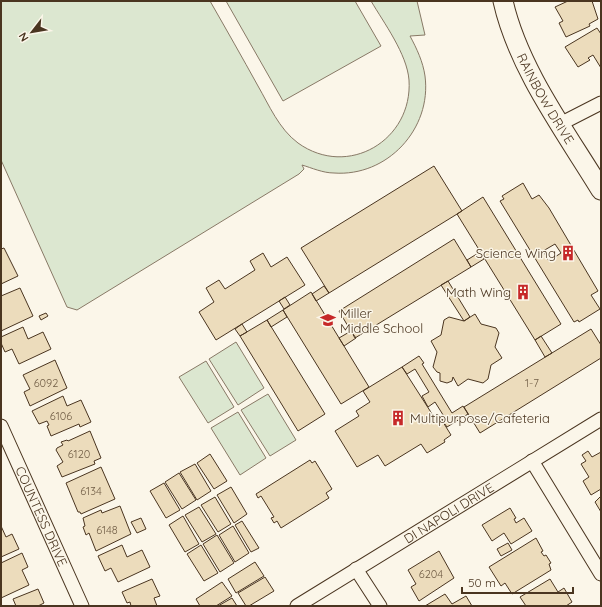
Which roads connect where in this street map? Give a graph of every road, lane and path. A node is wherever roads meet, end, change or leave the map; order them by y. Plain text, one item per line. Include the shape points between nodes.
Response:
1 (503, 1) edge
2 (601, 103) edge
3 (560, 124) junction
4 (601, 190) edge
5 (601, 419) edge
6 (1, 426) edge
7 (532, 461) junction
8 (356, 570) junction
9 (601, 574) edge
10 (82, 606) edge
11 (297, 606) edge
12 (380, 606) edge

1 - 3 street, RAINBOW DRIVE via 520,53
2 - 3 street
3 - 4 street, RAINBOW DRIVE
5 - 7 street, DI NAPOLI DRIVE
6 - 10 street, COUNTESS DRIVE
7 - 8 street, DI NAPOLI DRIVE
7 - 9 street
8 - 11 street, DI NAPOLI DRIVE
8 - 12 street

